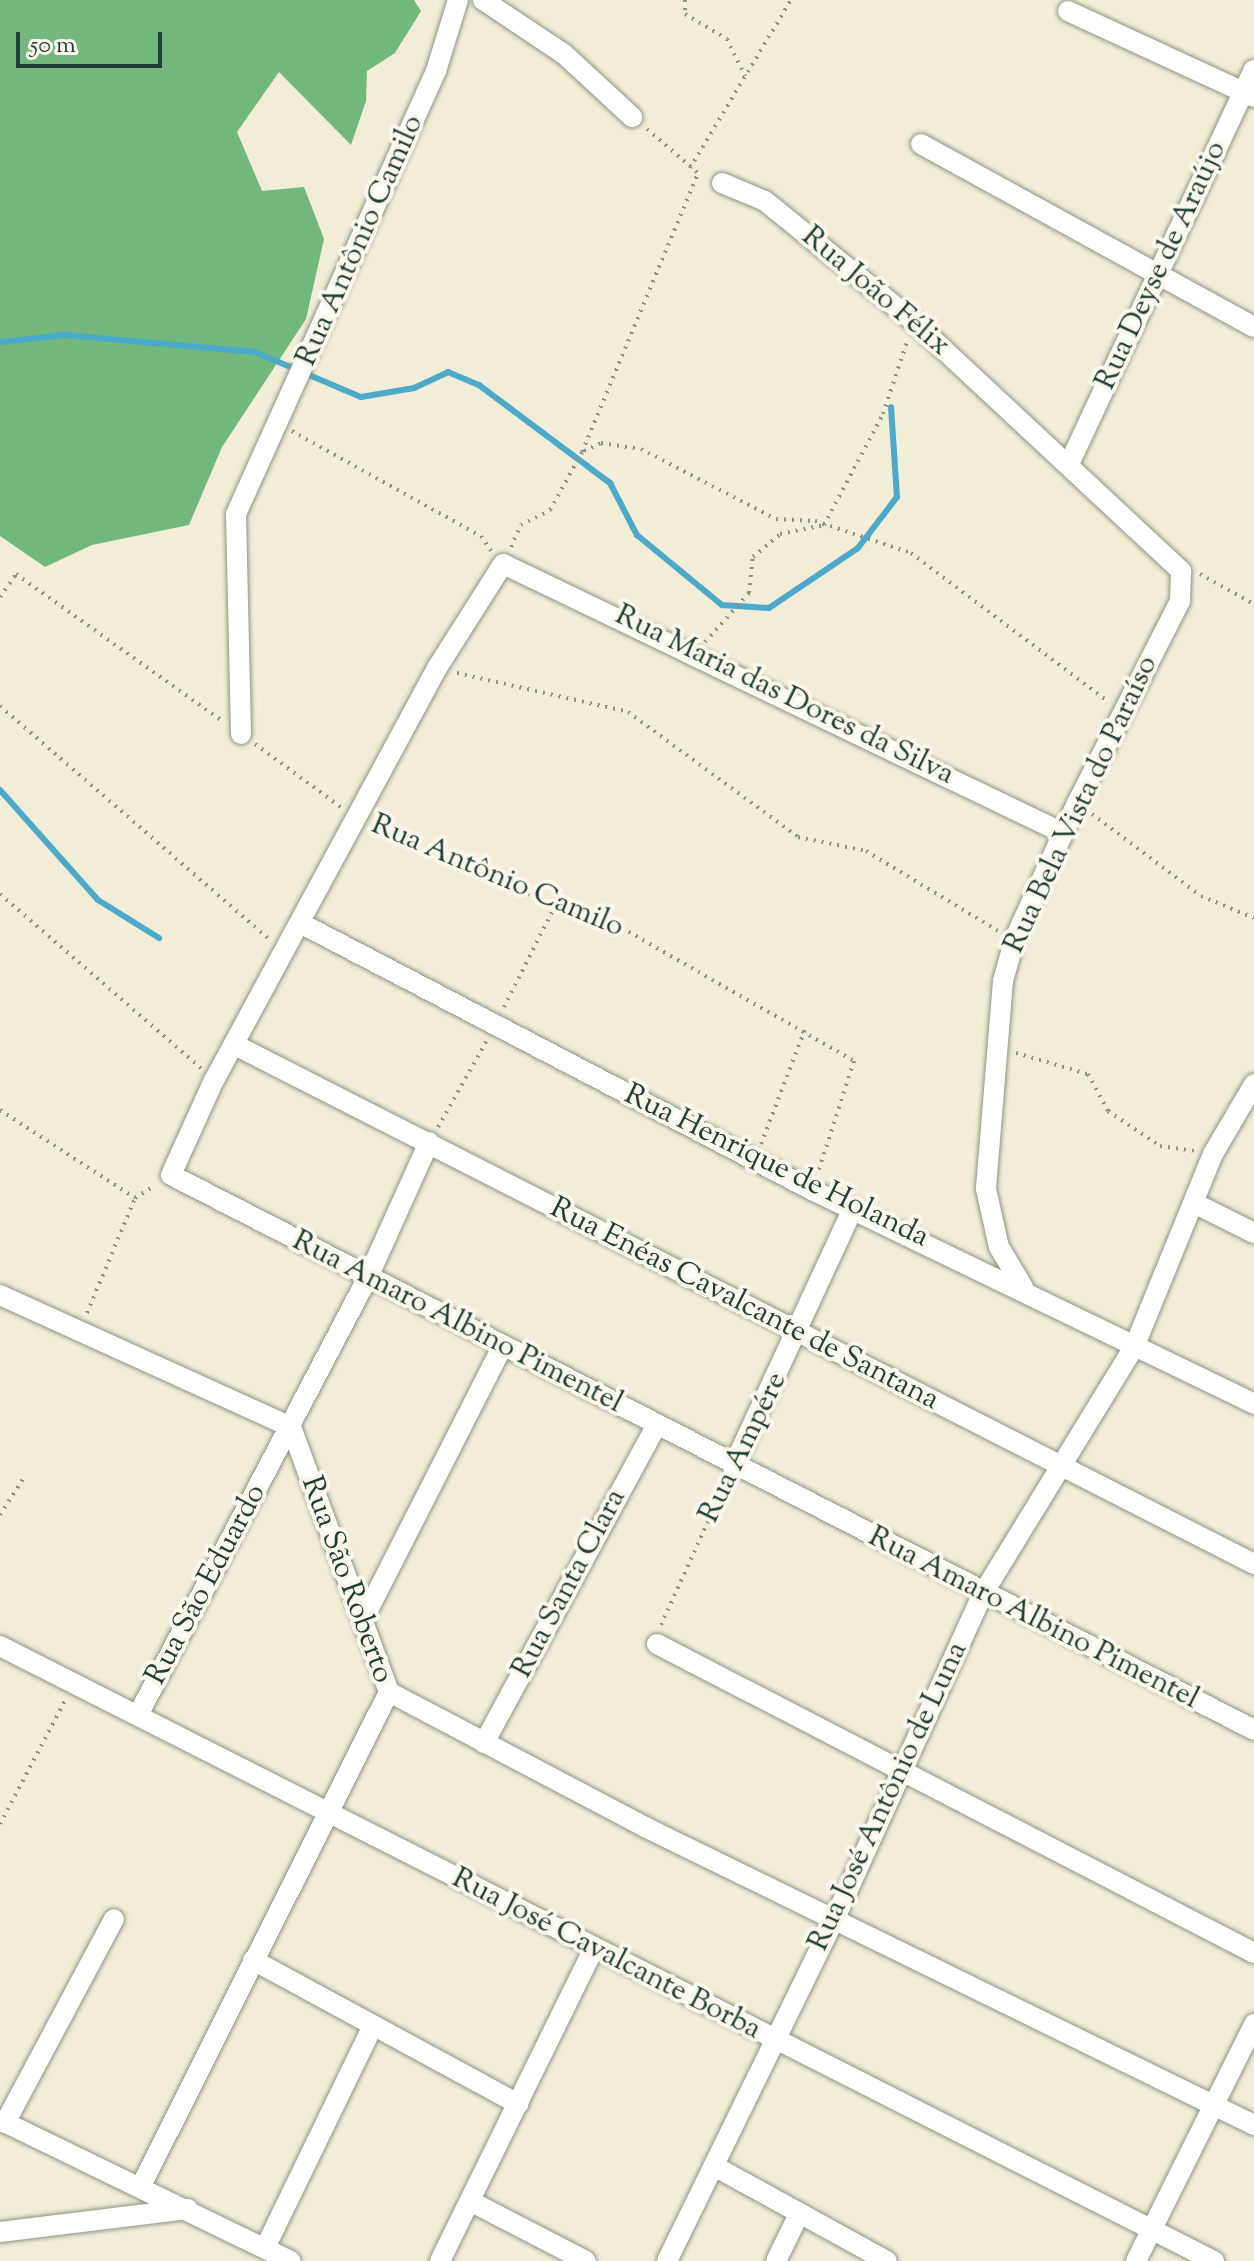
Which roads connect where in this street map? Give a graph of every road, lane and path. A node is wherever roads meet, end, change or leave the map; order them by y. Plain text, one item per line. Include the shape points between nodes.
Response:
1 (458, 0) edge
2 (483, 0) edge
3 (685, 0) edge
4 (791, 0) edge
5 (1068, 11) dead end
6 (1254, 70) edge
7 (745, 76) junction
8 (1249, 95) edge
9 (632, 117) joint
10 (921, 144) dead end
11 (690, 168) junction
12 (698, 174) junction
13 (722, 183) joint
14 (1159, 276) junction
15 (913, 321) junction
16 (1254, 327) edge
17 (282, 424) junction
18 (581, 454) junction
19 (1070, 462) junction
20 (824, 525) junction
21 (1176, 560) junction
22 (503, 564) junction
23 (0, 597) edge
24 (1254, 604) edge
25 (695, 651) junction
26 (437, 668) junction
27 (0, 706) edge
28 (1122, 713) junction
29 (241, 734) junction
30 (1077, 803) junction
31 (357, 819) junction
32 (1063, 833) junction
33 (0, 894) edge
34 (555, 906) junction
35 (1254, 918) edge
36 (302, 924) junction
37 (1015, 938) junction
38 (285, 953) junction
39 (806, 1027) junction
40 (495, 1028) junction
41 (235, 1045) junction
42 (996, 1047) junction
43 (214, 1080) junction
44 (1254, 1084) edge
45 (0, 1110) edge
46 (429, 1142) junction
47 (1213, 1154) junction
48 (755, 1160) junction
49 (171, 1175) junction
50 (812, 1190) junction
51 (135, 1198) junction
52 (1194, 1203) junction
53 (853, 1209) junction
54 (1254, 1233) edge
55 (369, 1275) junction
56 (1023, 1287) junction
57 (0, 1295) edge
58 (80, 1330) junction
59 (800, 1332) junction
60 (1135, 1345) junction
61 (502, 1347) junction
62 (1254, 1404) edge
63 (656, 1426) junction
64 (291, 1427) junction
65 (733, 1467) junction
66 (1058, 1467) junction
67 (23, 1479) dead end
68 (0, 1515) edge
69 (1254, 1564) edge
70 (982, 1595) junction
71 (364, 1618) junction
72 (657, 1644) joint
73 (0, 1646) edge
74 (73, 1685) junction
75 (389, 1692) junction
76 (138, 1715) junction
77 (1254, 1730) edge
78 (484, 1743) junction
79 (900, 1771) junction
80 (326, 1813) junction
81 (0, 1824) edge
82 (835, 1918) junction
83 (114, 1919) dead end
84 (594, 1948) junction
85 (1254, 1953) edge
86 (253, 1960) junction
87 (1254, 2024) edge
88 (372, 2028) junction
89 (775, 2042) junction
90 (518, 2104) junction
91 (1214, 2105) junction
92 (2, 2122) edge
93 (1254, 2125) edge
94 (714, 2166) junction
95 (140, 2188) junction
96 (472, 2202) junction
97 (188, 2209) junction
98 (798, 2216) junction
99 (1151, 2230) junction
100 (0, 2232) edge
101 (265, 2248) junction
102 (291, 2261) edge
103 (440, 2261) edge
104 (586, 2261) edge
105 (667, 2261) edge
106 (776, 2261) edge
107 (887, 2261) edge
108 (1136, 2261) edge
109 (1214, 2261) edge

1 - 17 street, Rua Antônio Camilo via 436,71
2 - 9 street via 564,54
3 - 7 path via 685,14 727,39
4 - 7 path
5 - 8 street
6 - 8 street, Rua Deyse de Araújo
7 - 11 path
8 - 14 street, Rua Deyse de Araújo
9 - 11 path
10 - 14 street
11 - 12 path
12 - 13 path
12 - 18 path
13 - 15 street, Rua João Félix via 765,201
14 - 16 street
14 - 19 street, Rua Deyse de Araújo
15 - 19 street, Rua João Félix
15 - 20 path via 883,414
17 - 22 path via 481,536
17 - 29 street, Rua Antônio Camilo via 236,514
18 - 20 path via 601,443 641,449 776,519
18 - 22 path via 550,510 521,525
19 - 21 street, Rua João Félix
20 - 25 path via 780,534 753,557 743,603
20 - 28 path via 911,553
21 - 24 path
21 - 28 street, Rua Bela Vista do Paraíso via 1180,601
22 - 25 street, Rua Maria das Dores da Silva
22 - 26 street
23 - 29 path via 16,574
25 - 32 street, Rua Maria das Dores da Silva
26 - 31 street
26 - 37 path via 628,712 798,837 866,851
27 - 38 path
28 - 30 street, Rua Bela Vista do Paraíso
29 - 31 path, Rua Antônio Camilo
30 - 32 street, Rua Bela Vista do Paraíso
30 - 35 path via 1201,896
31 - 34 path, Rua Antônio Camilo
31 - 36 street
32 - 37 street, Rua Bela Vista do Paraíso
33 - 43 path
34 - 39 path, Rua Antônio Camilo via 587,908
34 - 40 path
36 - 38 street
36 - 40 street, Rua Henrique de Holanda
37 - 42 street, Rua Bela Vista do Paraíso
38 - 41 street
39 - 48 path
39 - 50 path, Rua Antônio Camilo via 854,1061
40 - 46 path
40 - 48 street, Rua Henrique de Holanda
41 - 43 street
41 - 46 street, Rua Enéas Cavalcante de Santana
42 - 47 path via 1088,1074 1108,1111 1160,1146
42 - 56 street, Rua Bela Vista do Paraíso via 986,1189 999,1247
43 - 49 street
44 - 47 street, Rua José Antônio de Luna
45 - 51 path
46 - 55 street, Rua São Eduardo
46 - 59 street, Rua Enéas Cavalcante de Santana
47 - 52 street, Rua José Antônio de Luna
48 - 50 street, Rua Henrique de Holanda
49 - 51 path
49 - 55 street, Rua Amaro Albino Pimentel
50 - 53 street, Rua Henrique de Holanda
51 - 58 path
52 - 54 street
52 - 60 street, Rua José Antônio de Luna
53 - 56 street, Rua Henrique de Holanda
53 - 59 street, Rua Ampére
55 - 61 street, Rua Amaro Albino Pimentel
55 - 64 street, Rua São Eduardo
56 - 60 street, Rua Henrique de Holanda
57 - 58 street
58 - 64 street
59 - 65 street, Rua Ampére
59 - 66 street, Rua Enéas Cavalcante de Santana
60 - 62 street, Rua Henrique de Holanda
60 - 66 street, Rua José Antônio de Luna
61 - 63 street, Rua Amaro Albino Pimentel
61 - 71 street
63 - 65 street, Rua Amaro Albino Pimentel
63 - 78 street, Rua Santa Clara
64 - 71 street, Rua São Roberto
64 - 76 street, Rua São Eduardo
65 - 70 street, Rua Amaro Albino Pimentel
65 - 72 path, Rua Ampére
66 - 69 street, Rua Enéas Cavalcante de Santana
66 - 70 street, Rua José Antônio de Luna
67 - 68 path
70 - 77 street, Rua Amaro Albino Pimentel
70 - 79 street, Rua José Antônio de Luna
71 - 75 street, Rua São Roberto
72 - 79 street
73 - 74 street, Rua José Cavalcante Borba
74 - 76 street, Rua José Cavalcante Borba
74 - 81 path
75 - 78 street
75 - 80 street, Rua São Roberto
76 - 80 street, Rua José Cavalcante Borba
78 - 82 street
79 - 82 street, Rua José Antônio de Luna
79 - 85 street
80 - 84 street, Rua José Cavalcante Borba
80 - 86 street, Rua São Roberto
82 - 89 street, Rua José Antônio de Luna
82 - 91 street
83 - 92 street
84 - 89 street, Rua José Cavalcante Borba
84 - 90 street
86 - 88 street
86 - 95 street, Rua São Roberto
87 - 91 street
88 - 90 street
88 - 101 street
89 - 94 street, Rua José Antônio de Luna
89 - 99 street, Rua José Cavalcante Borba
90 - 96 street
91 - 93 street
91 - 99 street
92 - 95 street
94 - 98 street
94 - 105 street, Rua José Antônio de Luna
95 - 97 street
96 - 103 street
96 - 104 street
97 - 100 street
97 - 101 street
98 - 106 street
98 - 107 street
99 - 108 street
99 - 109 street, Rua José Cavalcante Borba
101 - 102 street

